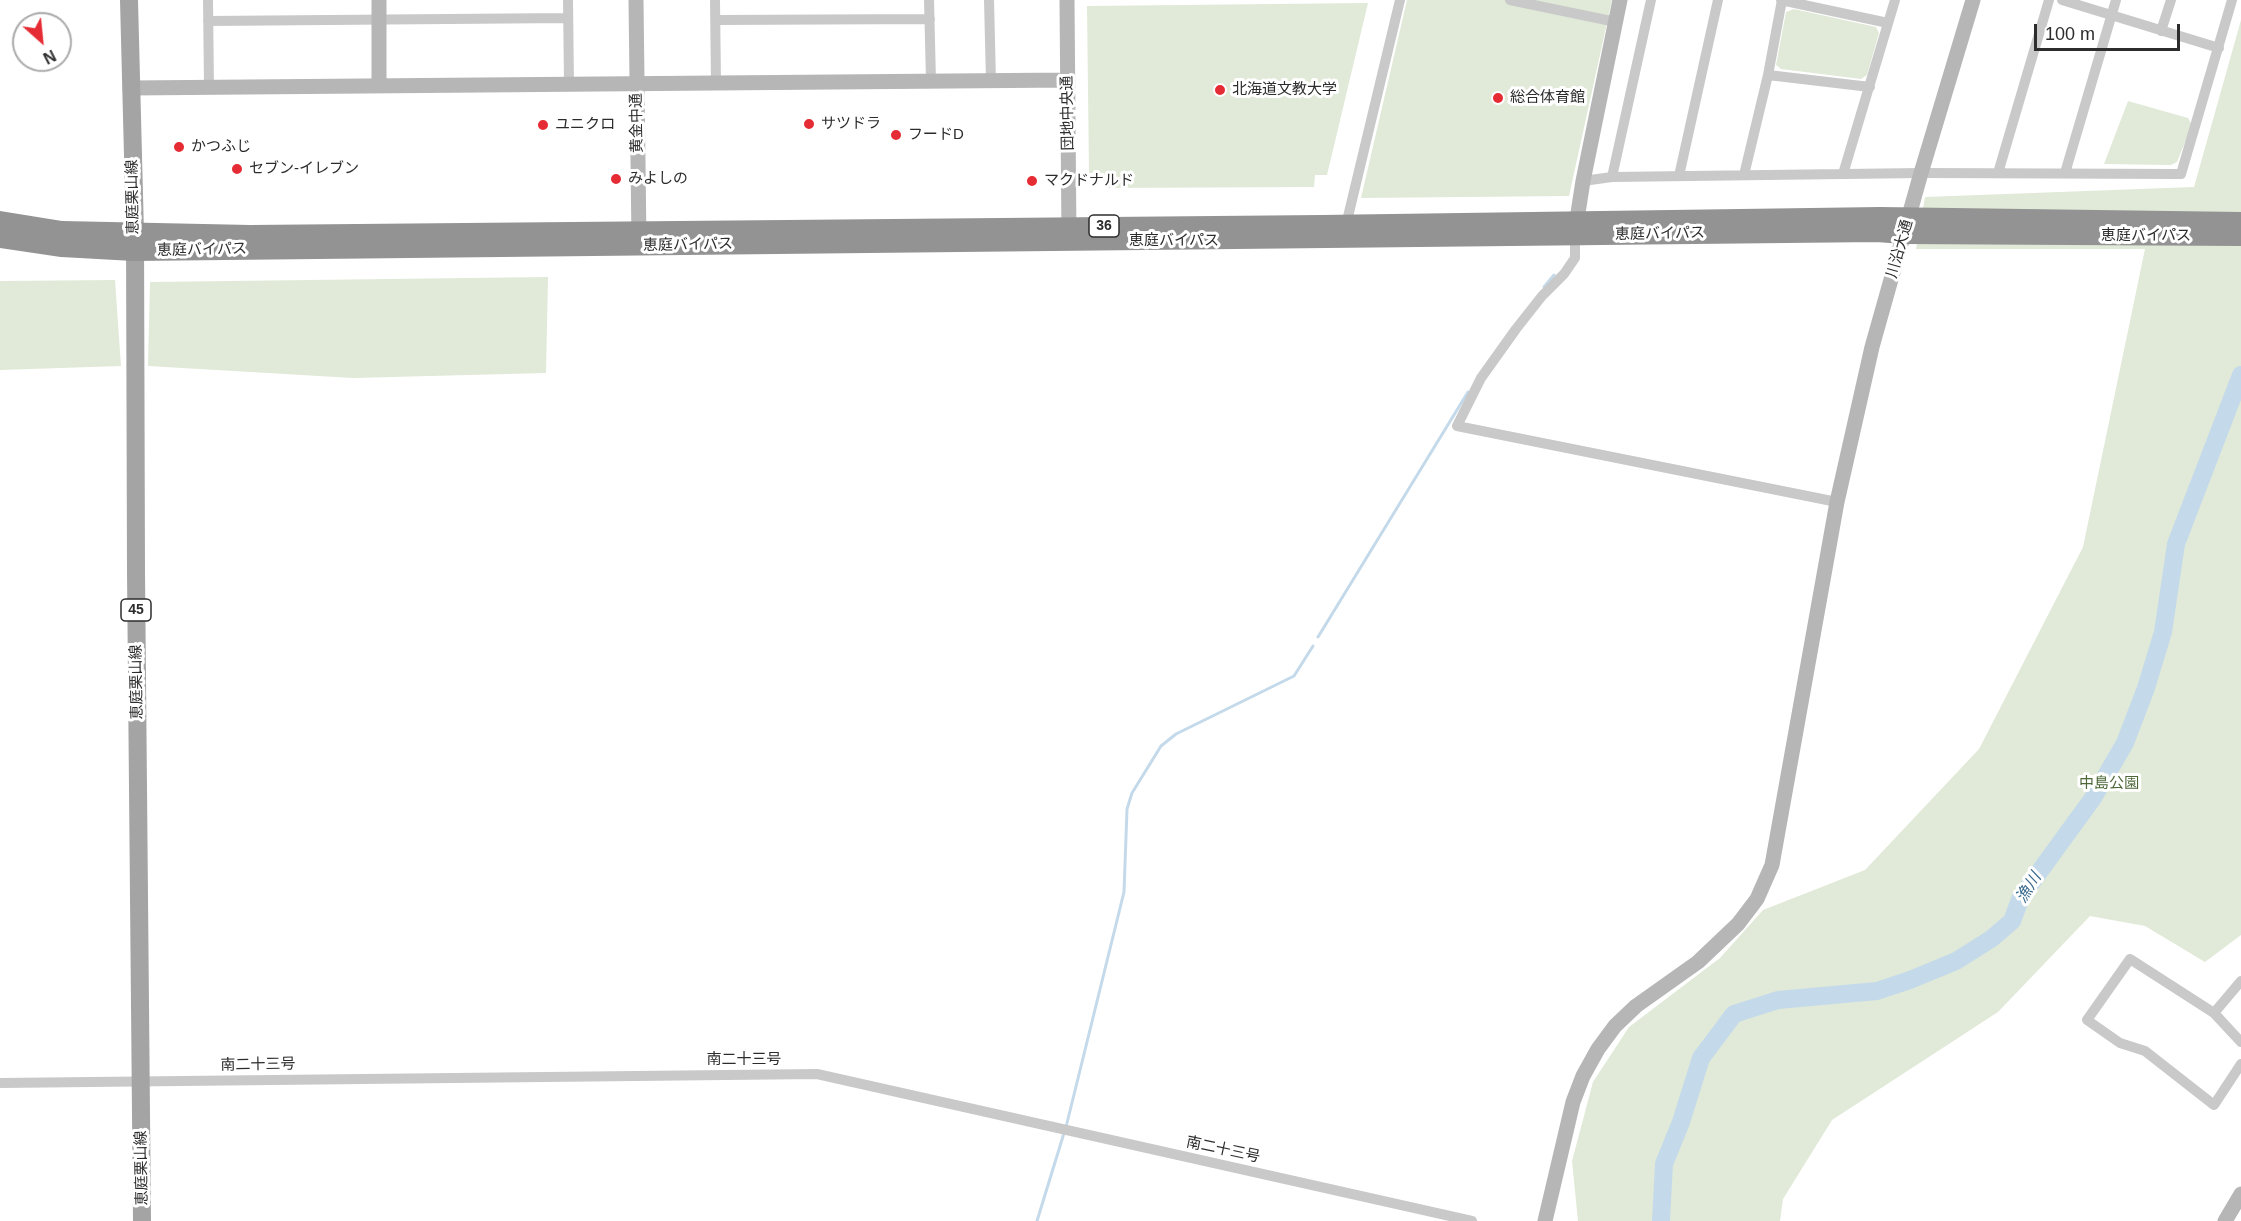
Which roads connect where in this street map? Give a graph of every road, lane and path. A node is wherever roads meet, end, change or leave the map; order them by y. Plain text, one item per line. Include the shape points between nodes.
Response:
1 (129, 0) edge
2 (208, 0) edge
3 (379, 0) edge
4 (568, 0) edge
5 (636, 0) edge
6 (715, 0) edge
7 (929, 0) edge
8 (989, 0) edge
9 (1067, 0) edge
10 (1400, 0) edge
11 (1510, 0) edge
12 (1620, 0) edge
13 (1651, 0) edge
14 (1718, 0) edge
15 (1781, 0) edge
16 (1895, 0) edge
17 (1973, 0) edge
18 (2049, 0) edge
19 (2062, 0) edge
20 (2116, 0) edge
21 (2171, 0) edge
22 (2232, 0) edge
23 (2112, 15) junction
24 (568, 18) junction
25 (930, 19) junction
26 (379, 20) junction
27 (716, 20) junction
28 (208, 21) junction
29 (1616, 22) junction
30 (1888, 23) junction
31 (2161, 32) junction
32 (2219, 48) junction
33 (1768, 75) junction
34 (1068, 80) junction
35 (930, 81) junction
36 (991, 81) junction
37 (716, 83) junction
38 (569, 84) junction
39 (637, 84) junction
40 (379, 86) junction
41 (208, 87) junction
42 (1870, 87) junction
43 (130, 88) junction
44 (1921, 173) junction
45 (1998, 173) junction
46 (2065, 173) junction
47 (1843, 174) junction
48 (1744, 175) junction
49 (1679, 176) junction
50 (1612, 177) junction
51 (1583, 181) junction
52 (0, 221) edge
53 (2241, 222) edge
54 (1346, 225) junction
55 (1907, 225) junction
56 (1575, 228) junction
57 (2208, 229) junction
58 (1069, 234) junction
59 (2241, 236) edge
60 (0, 238) edge
61 (639, 238) junction
62 (134, 242) junction
63 (1837, 502) junction
64 (2241, 981) edge
65 (2214, 1013) junction
66 (2241, 1042) edge
67 (2241, 1064) edge
68 (141, 1082) junction
69 (0, 1083) edge
70 (2241, 1194) edge
71 (142, 1221) edge
72 (1472, 1221) edge
73 (1545, 1221) edge
74 (2225, 1221) edge

1 - 43 main road, 恵庭栗山線 / 45
2 - 28 street
3 - 26 street
4 - 24 street
5 - 39 street, 黄金中通
6 - 27 street
7 - 25 street
8 - 36 street
9 - 34 street, 団地中央通
10 - 54 street
11 - 29 street
12 - 29 street
13 - 50 street
14 - 49 street
15 - 30 street
15 - 33 street
16 - 30 street
17 - 44 street, 川沿大通
18 - 45 street
19 - 23 street
20 - 23 street
21 - 31 street
22 - 32 street
23 - 31 street
23 - 46 street
24 - 26 street
24 - 38 street
25 - 27 street
25 - 35 street
26 - 28 street
26 - 40 street
27 - 37 street
28 - 41 street
29 - 51 street
30 - 42 street
31 - 32 street
32 - 46 street via 2181,174
33 - 42 street
33 - 48 street
34 - 36 street
34 - 58 street, 団地中央通
35 - 36 street
35 - 37 street
37 - 39 street
38 - 39 street
38 - 40 street
39 - 61 street, 黄金中通
40 - 41 street
41 - 43 street
42 - 47 street
43 - 62 main road, 恵庭栗山線 / 45
44 - 45 street
44 - 47 street
44 - 55 street, 川沿大通
45 - 46 street
47 - 48 street
48 - 49 street
49 - 50 street
50 - 51 street
51 - 56 street
52 - 62 highway, 恵庭バイパス / 36
53 - 57 highway, 恵庭バイパス / 36
54 - 56 highway, 恵庭バイパス / 36
54 - 58 highway, 恵庭バイパス / 36
55 - 56 highway, 恵庭バイパス / 36 via 1876,232
55 - 57 highway, 恵庭バイパス / 36
55 - 63 street, 川沿大通 via 1872,347
56 - 58 highway, 恵庭バイパス / 36
56 - 63 street via 1575,258 1481,378 1457,426
57 - 59 highway, 恵庭バイパス / 36
58 - 61 highway, 恵庭バイパス / 36
60 - 62 highway, 恵庭バイパス / 36 via 62,247
61 - 62 highway, 恵庭バイパス / 36
62 - 68 main road, 恵庭栗山線 / 45
63 - 73 street, 川沿大通 via 1776,850 1768,876 1738,924 1698,962 1636,1006 1598,1049 1573,1102
64 - 65 street
65 - 66 street
65 - 67 street via 2130,959 2087,1020 2120,1043 2145,1050 2214,1105
68 - 69 street, 南二十三号
68 - 71 main road, 恵庭栗山線 / 45
68 - 72 street, 南二十三号 via 817,1074
70 - 74 street

